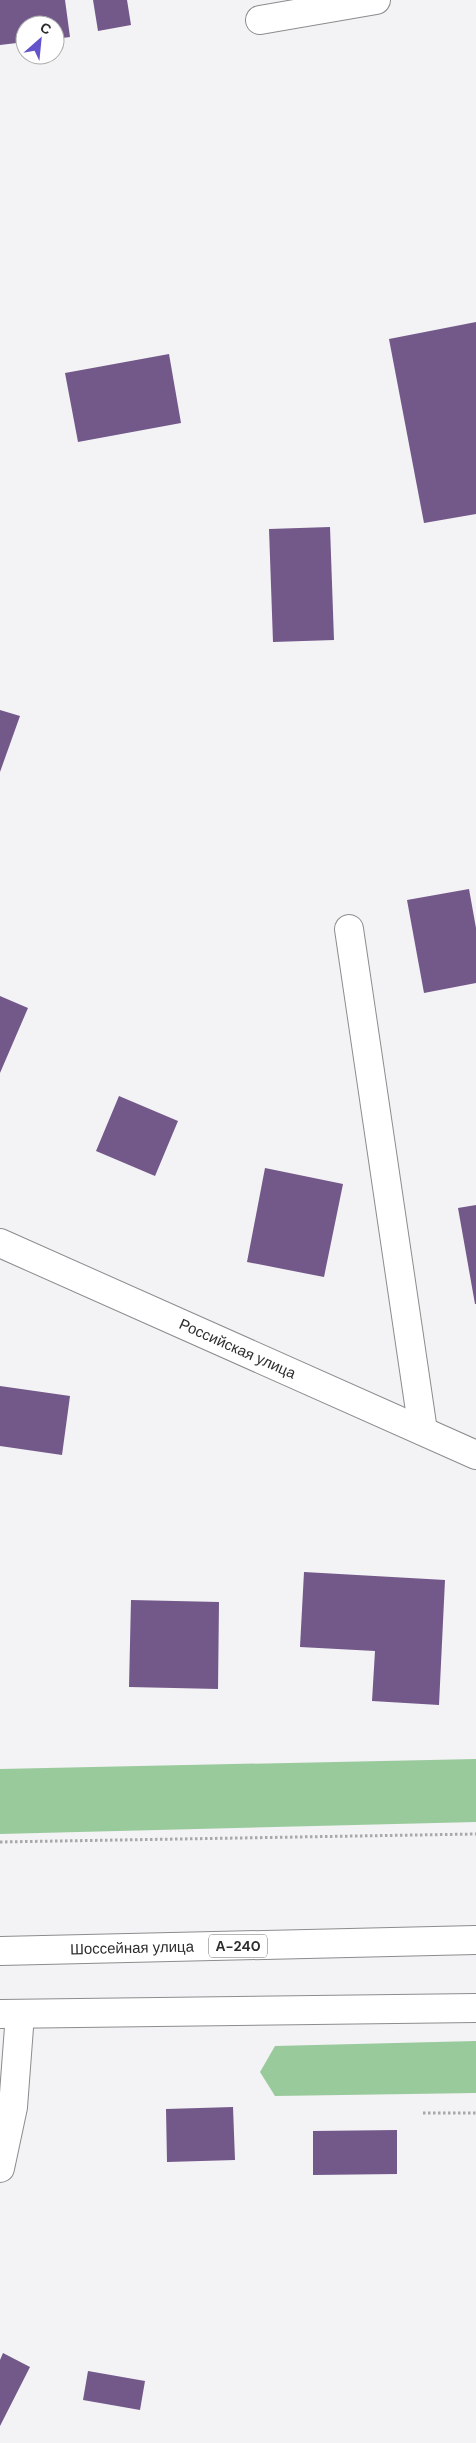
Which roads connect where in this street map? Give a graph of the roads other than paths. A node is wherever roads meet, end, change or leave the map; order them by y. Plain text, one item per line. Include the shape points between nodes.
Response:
1 (376, 0) edge
2 (260, 20) dead end
3 (349, 929) dead end
4 (0, 1243) edge
5 (423, 1431) junction
6 (476, 1455) edge
7 (476, 1940) edge
8 (0, 1951) edge
9 (476, 2008) edge
10 (10, 2014) edge
11 (0, 2168) edge

1 - 2 main road
3 - 5 main road
4 - 5 main road, Российская улица
5 - 6 main road, Российская улица
7 - 8 main road, Шоссейная улица / А-240
9 - 10 main road
10 - 11 main road via 13,2107

